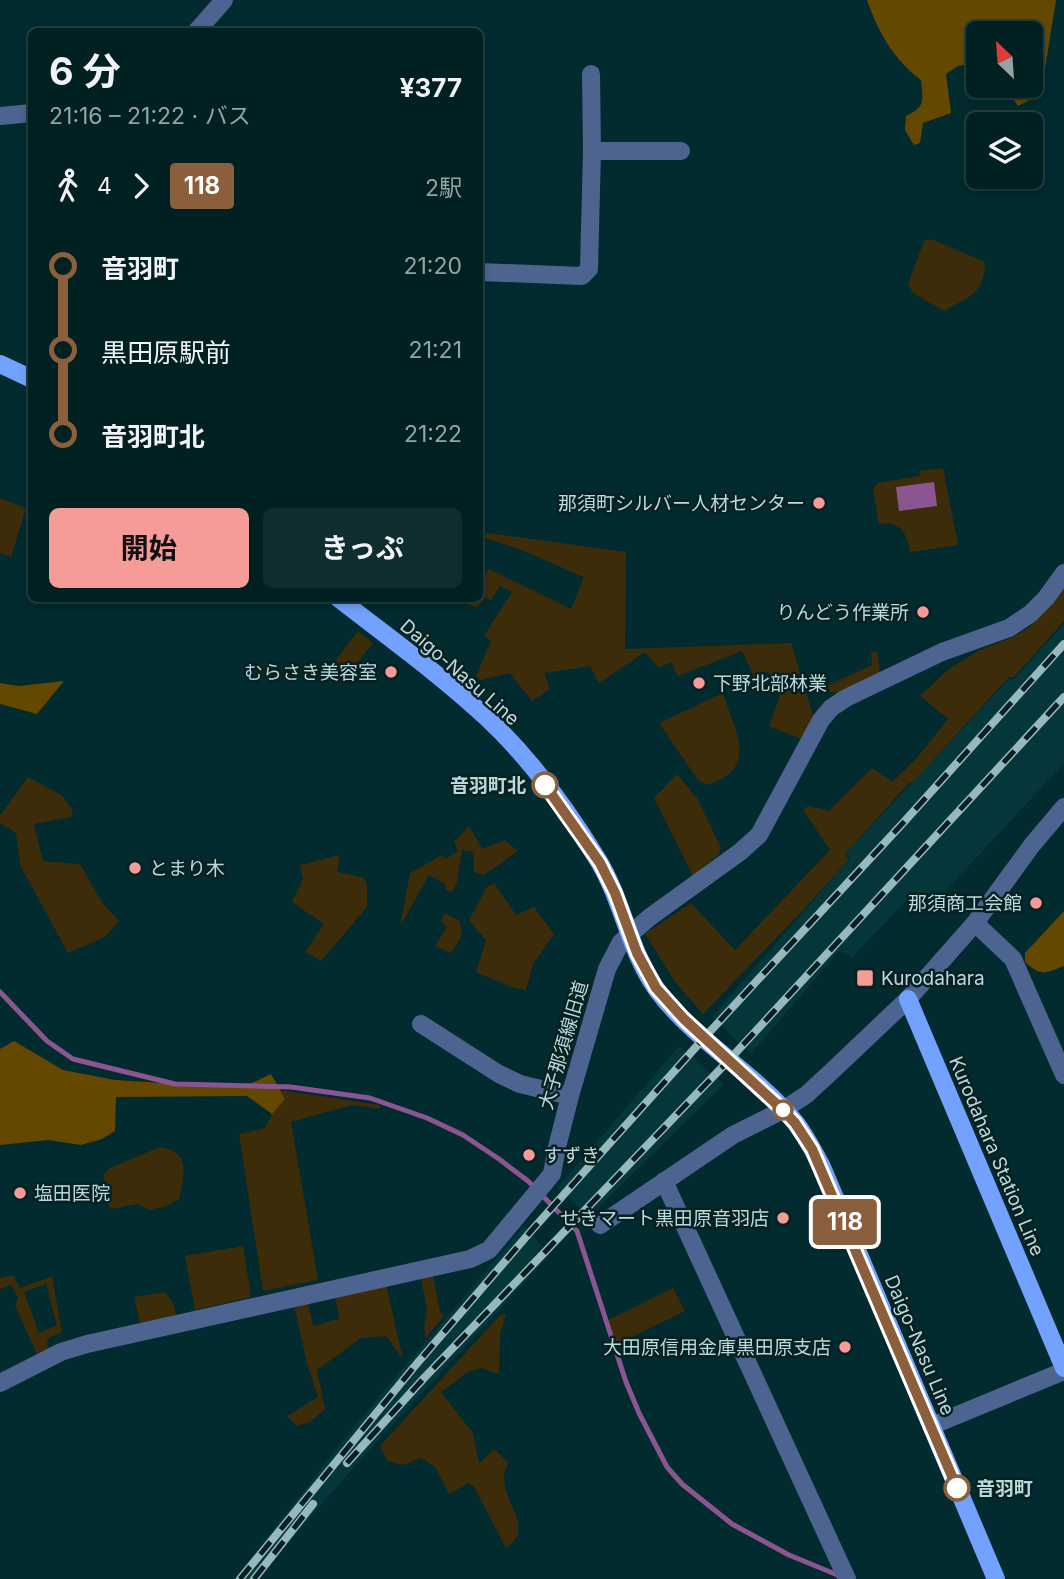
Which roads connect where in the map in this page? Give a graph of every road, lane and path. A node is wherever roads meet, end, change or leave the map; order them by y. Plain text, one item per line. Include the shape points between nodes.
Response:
1 (224, 0) edge
2 (200, 28) edge
3 (590, 74) dead end
4 (28, 113) edge
5 (0, 116) edge
6 (592, 151) junction
7 (681, 151) dead end
8 (483, 272) edge
9 (0, 366) edge
10 (28, 377) edge
11 (1064, 573) edge
12 (350, 602) edge
13 (1064, 807) edge
14 (975, 923) junction
15 (629, 933) junction
16 (908, 999) junction
17 (421, 1024) dead end
18 (1064, 1075) edge
19 (569, 1096) junction
20 (783, 1110) junction
21 (664, 1181) junction
22 (600, 1225) dead end
23 (1064, 1370) edge
24 (0, 1382) edge
25 (931, 1426) junction
26 (847, 1579) edge
27 (996, 1579) edge

1 - 2 street
3 - 6 street
4 - 5 street
6 - 7 street
6 - 8 street via 589,269 582,276
9 - 10 main road
11 - 15 street via 1030,614 1009,628 942,652 831,708 759,835
12 - 15 main road, Daigo-Nasu Line via 487,718 524,758 596,856
13 - 14 street
14 - 16 street
14 - 18 street via 1013,959
15 - 19 street, 大子那須線旧道 via 607,969
15 - 20 main road, Daigo-Nasu Line via 646,971 669,1004
16 - 20 street
16 - 23 main road, Kurodahara Station Line
17 - 19 street via 499,1074
19 - 24 street, 大子那須線旧道 via 549,1178 489,1250 470,1259 88,1344
20 - 21 street via 733,1135
20 - 25 main road, Daigo-Nasu Line via 822,1167
21 - 22 street
21 - 26 street
23 - 25 street
25 - 27 main road, Daigo-Nasu Line

